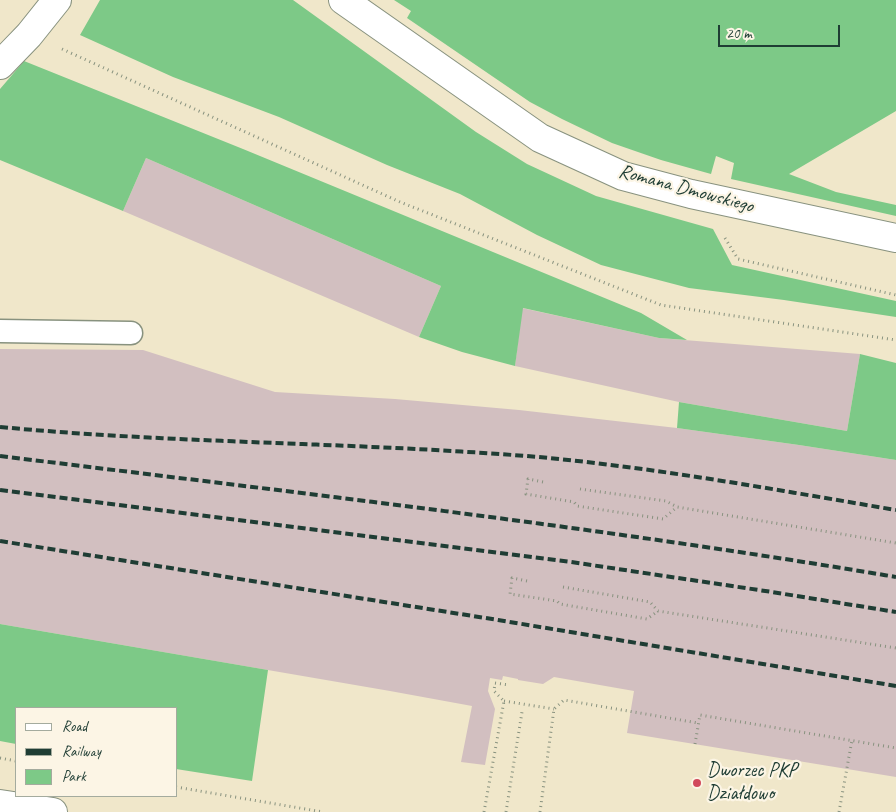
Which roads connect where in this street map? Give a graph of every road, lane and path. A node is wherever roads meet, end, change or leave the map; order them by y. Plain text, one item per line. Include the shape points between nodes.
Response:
1 (57, 0) edge
2 (343, 0) edge
3 (29, 35) junction
4 (0, 64) edge
5 (896, 238) edge
6 (0, 331) edge
7 (131, 333) dead end
8 (896, 340) edge
9 (543, 482) dead end
10 (580, 489) dead end
11 (677, 507) junction
12 (896, 543) edge
13 (527, 581) dead end
14 (563, 587) dead end
15 (658, 611) junction
16 (896, 648) edge
17 (509, 685) dead end
18 (504, 701) junction
19 (554, 709) junction
20 (522, 712) dead end
21 (698, 724) junction
22 (852, 740) junction
23 (695, 744) dead end
24 (896, 748) edge
25 (0, 758) edge
26 (15, 761) edge
27 (178, 787) edge
28 (0, 804) edge
29 (53, 812) edge
30 (323, 812) edge
31 (484, 812) edge
32 (506, 812) edge
33 (540, 812) edge
34 (839, 812) edge

1 - 3 street
2 - 5 street, Romana Dmowskiego via 540,138 623,176
3 - 4 street
3 - 8 path via 400,202 661,305
6 - 7 lane
9 - 11 path via 528,479 526,494 574,502 577,506 664,519
10 - 11 path via 666,502
11 - 12 path
13 - 15 path via 512,578 510,594 647,619
14 - 15 path via 650,602
15 - 16 path
17 - 18 path via 495,683 494,691
18 - 19 path
18 - 31 path
19 - 21 path via 564,700
19 - 33 path
20 - 32 path
21 - 22 path via 700,715
21 - 23 path
22 - 24 path
22 - 34 path
25 - 26 path
27 - 30 path
28 - 29 street

